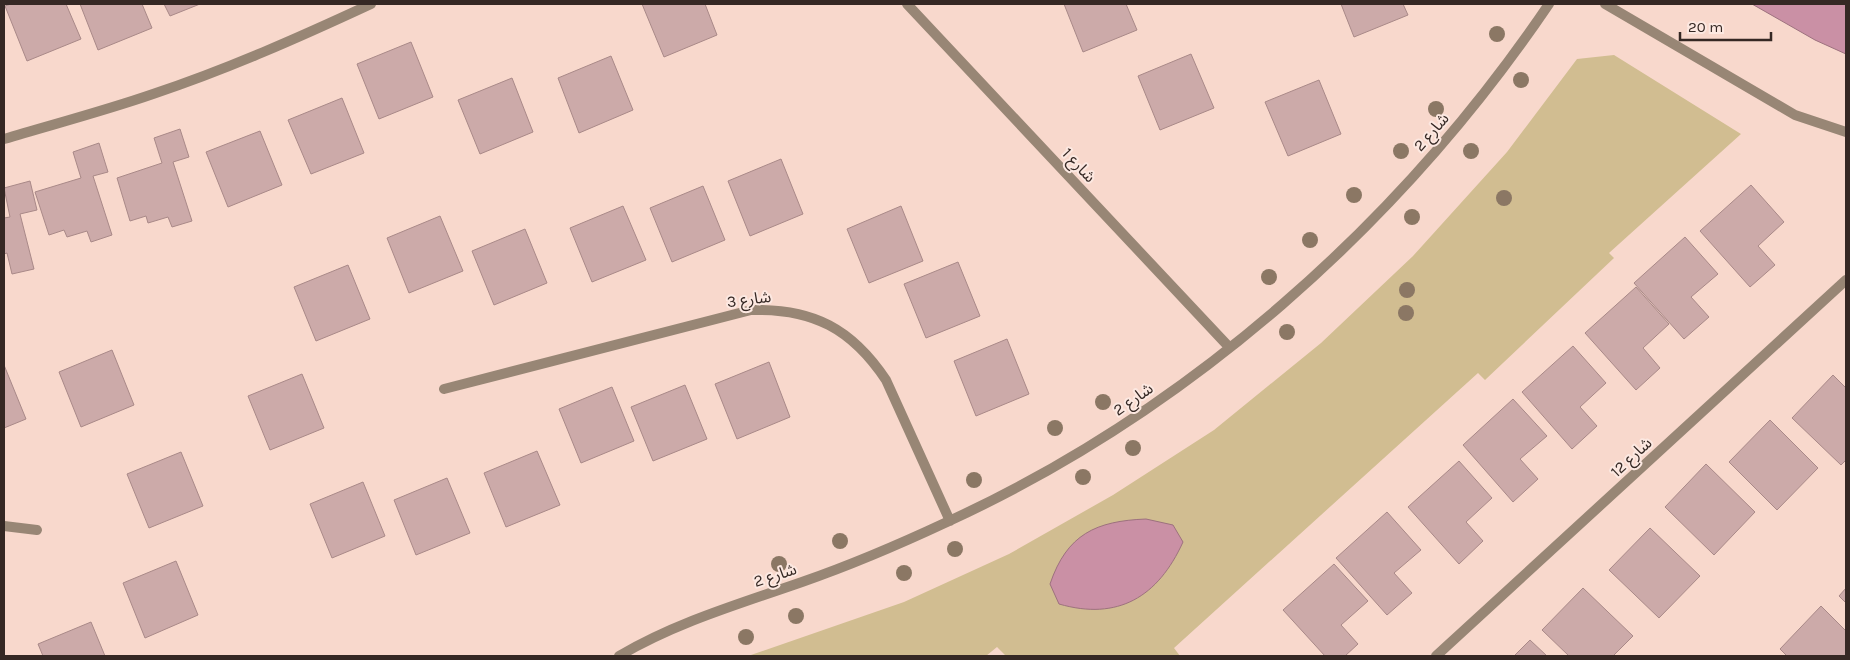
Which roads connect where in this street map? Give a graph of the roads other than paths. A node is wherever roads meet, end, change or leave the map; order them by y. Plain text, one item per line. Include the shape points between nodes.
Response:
1 (371, 4) edge
2 (907, 4) edge
3 (1548, 4) edge
4 (1605, 4) edge
5 (1846, 132) edge
6 (4, 139) edge
7 (1846, 280) edge
8 (1230, 347) junction
9 (444, 389) dead end
10 (950, 521) junction
11 (4, 526) edge
12 (37, 530) dead end
13 (619, 656) edge
14 (1436, 656) edge

1 - 6 street via 296,39 198,78
2 - 8 street, شارع 1
3 - 8 street, شارع 2 via 1493,82 1412,178 1324,266
4 - 5 street via 1795,115
7 - 14 street, شارع 12
8 - 10 street, شارع 2 via 1124,424 1068,459
9 - 10 street, شارع 3 via 728,315 759,310 797,312 839,330 873,360 886,380
10 - 13 street, شارع 2 via 853,563 708,613
11 - 12 street

